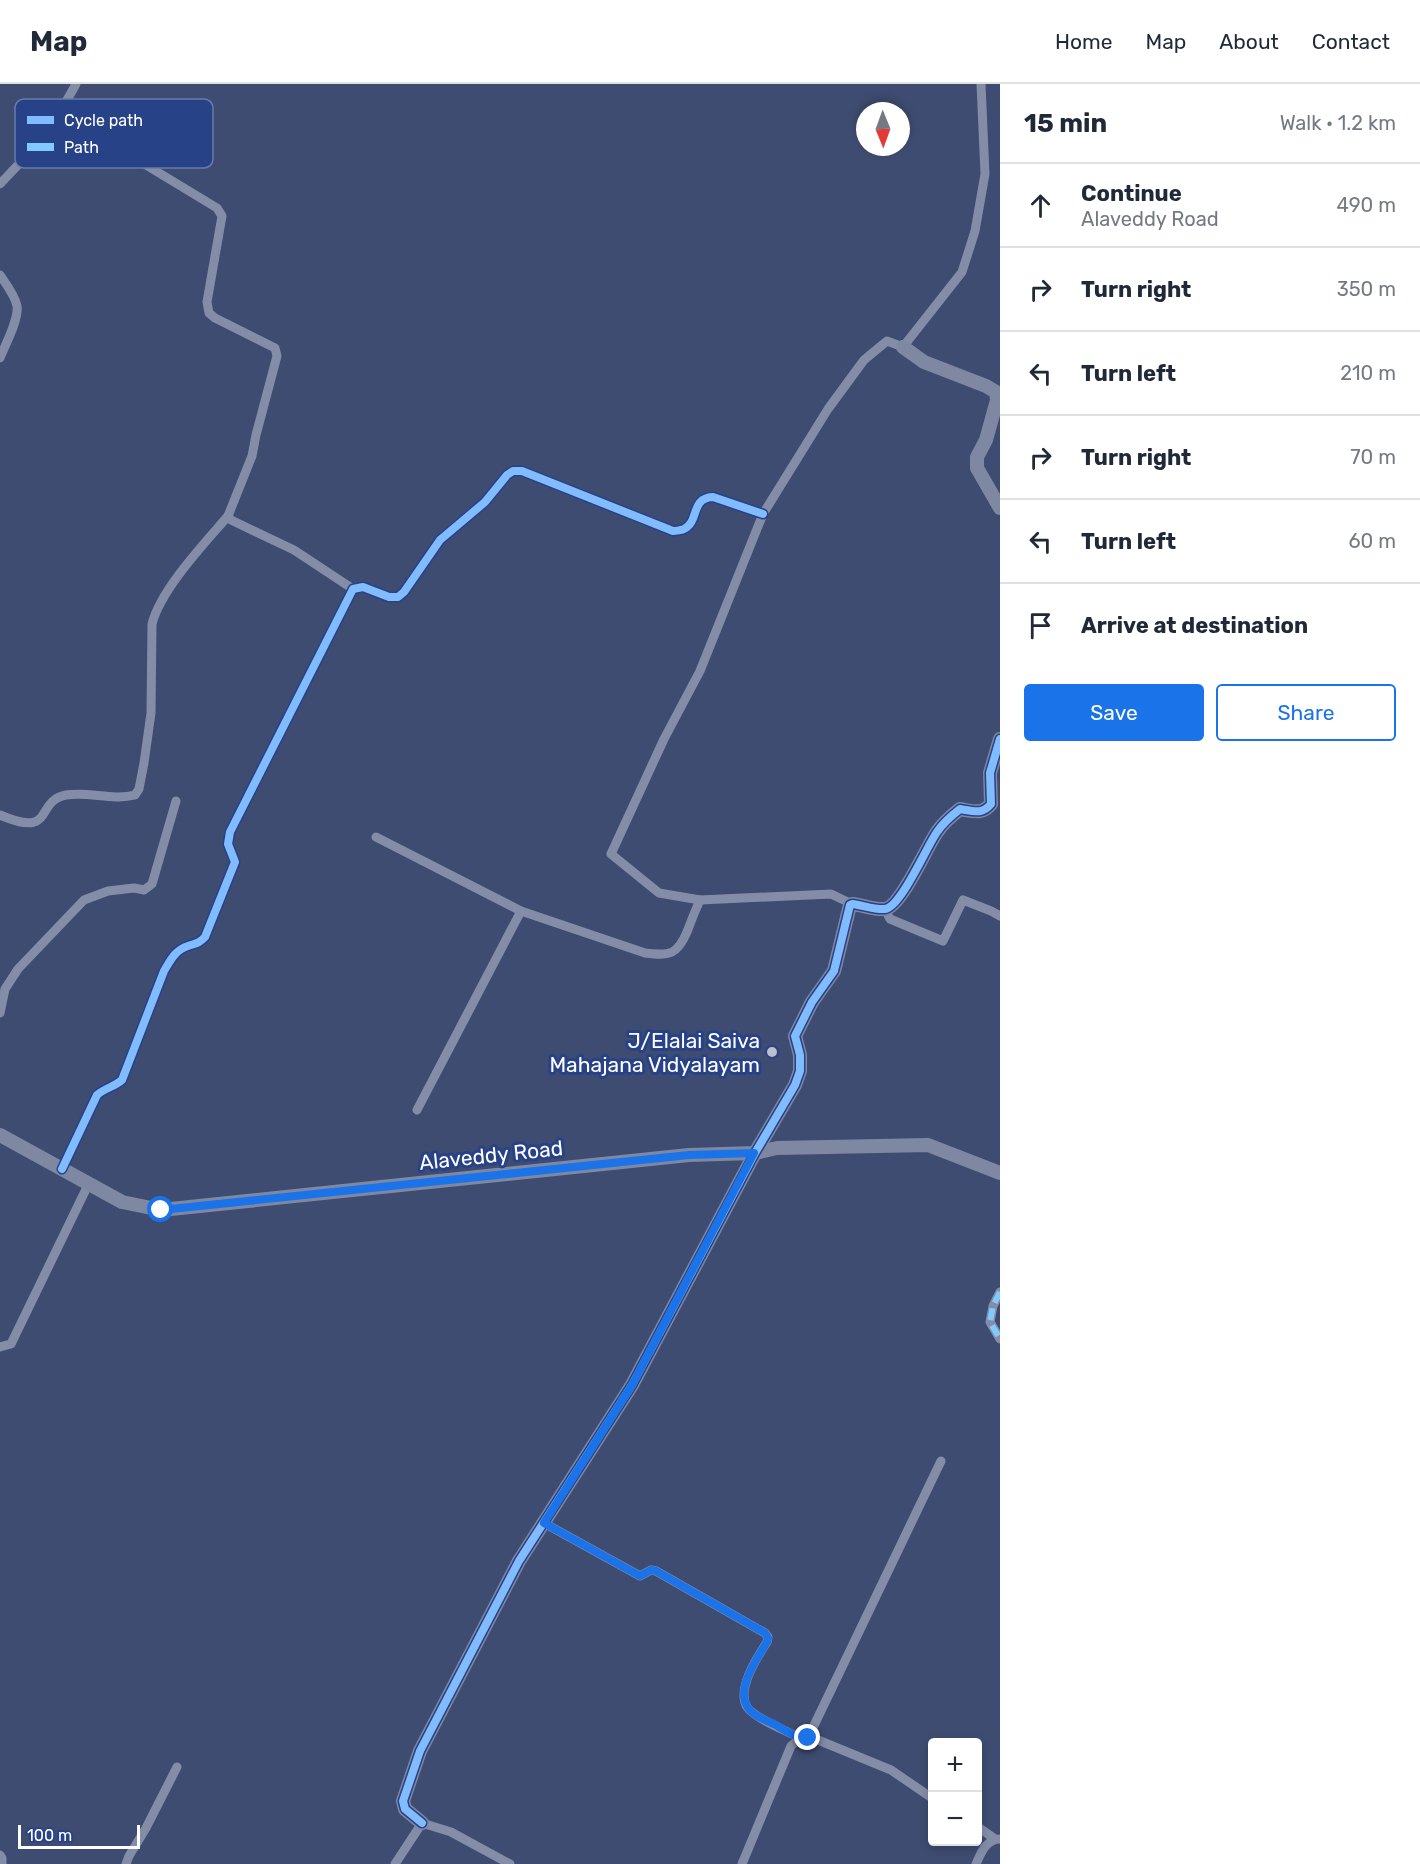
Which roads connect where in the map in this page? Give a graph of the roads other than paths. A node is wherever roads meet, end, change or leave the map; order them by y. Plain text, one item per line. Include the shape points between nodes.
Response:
1 (76, 84) edge
2 (981, 84) edge
3 (68, 99) edge
4 (15, 168) edge
5 (151, 168) edge
6 (0, 184) edge
7 (0, 275) edge
8 (903, 347) junction
9 (0, 358) edge
10 (1000, 507) edge
11 (764, 514) junction
12 (228, 516) junction
13 (353, 589) junction
14 (1000, 740) edge
15 (176, 801) dead end
16 (0, 815) edge
17 (376, 837) dead end
18 (700, 900) junction
19 (852, 904) junction
20 (885, 909) junction
21 (521, 911) junction
22 (1000, 916) edge
23 (0, 1013) edge
24 (417, 1110) dead end
25 (0, 1135) edge
26 (754, 1153) junction
27 (62, 1169) junction
28 (1000, 1173) edge
29 (89, 1183) junction
30 (1000, 1292) edge
31 (1000, 1339) edge
32 (0, 1347) edge
33 (941, 1461) dead end
34 (544, 1523) junction
35 (804, 1738) junction
36 (177, 1767) dead end
37 (928, 1794) edge
38 (422, 1823) junction
39 (982, 1829) edge
40 (998, 1839) edge
41 (0, 1855) edge
42 (2, 1864) edge
43 (126, 1864) edge
44 (395, 1864) edge
45 (510, 1864) edge
46 (742, 1864) edge
47 (976, 1864) edge

1 - 3 street
2 - 8 street via 985,174 975,231 962,272
4 - 6 street
5 - 12 street via 217,208 222,216 207,302 209,313 275,348 277,356 252,456
7 - 9 street via 17,307
8 - 10 street via 924,362 996,392 977,468
8 - 11 street via 887,341 864,360 828,409
11 - 13 street via 706,497 700,501 690,524 674,531 522,471 513,471 485,502 440,540 398,597 363,587
11 - 18 street via 700,671 610,854 659,893
12 - 13 street via 294,550
12 - 16 street via 184,568 155,612 151,713 141,780 135,795 62,796 30,824
13 - 27 street via 231,832 228,844 235,862 205,937 172,956 122,1080 97,1095
14 - 20 street via 990,773 991,804 980,812 960,809 950,817 936,833 892,907
15 - 23 street via 152,884 144,890 108,891 84,900 18,969 4,989
17 - 21 street
18 - 19 street via 831,894
18 - 21 street via 681,946 661,955
19 - 20 street
19 - 26 street via 834,971 795,1035 800,1055 795,1085
20 - 22 street via 890,919 943,941 963,900
21 - 24 street
25 - 27 street, Alaveddy Road
26 - 28 street, Alaveddy Road via 777,1148 928,1145
26 - 29 street, Alaveddy Road via 689,1155 161,1210 123,1202
26 - 34 street via 632,1385
27 - 29 street, Alaveddy Road
29 - 32 street via 11,1344
30 - 31 street via 990,1322
33 - 35 street
34 - 35 street via 640,1576 656,1571 765,1633 767,1642 748,1672 744,1697 747,1707
34 - 38 street via 519,1561 420,1751 403,1801 405,1809
35 - 37 street via 891,1770
35 - 46 street via 792,1746
36 - 43 street
38 - 44 street
38 - 45 street via 451,1832
39 - 40 street
40 - 47 street via 988,1842
41 - 42 street

